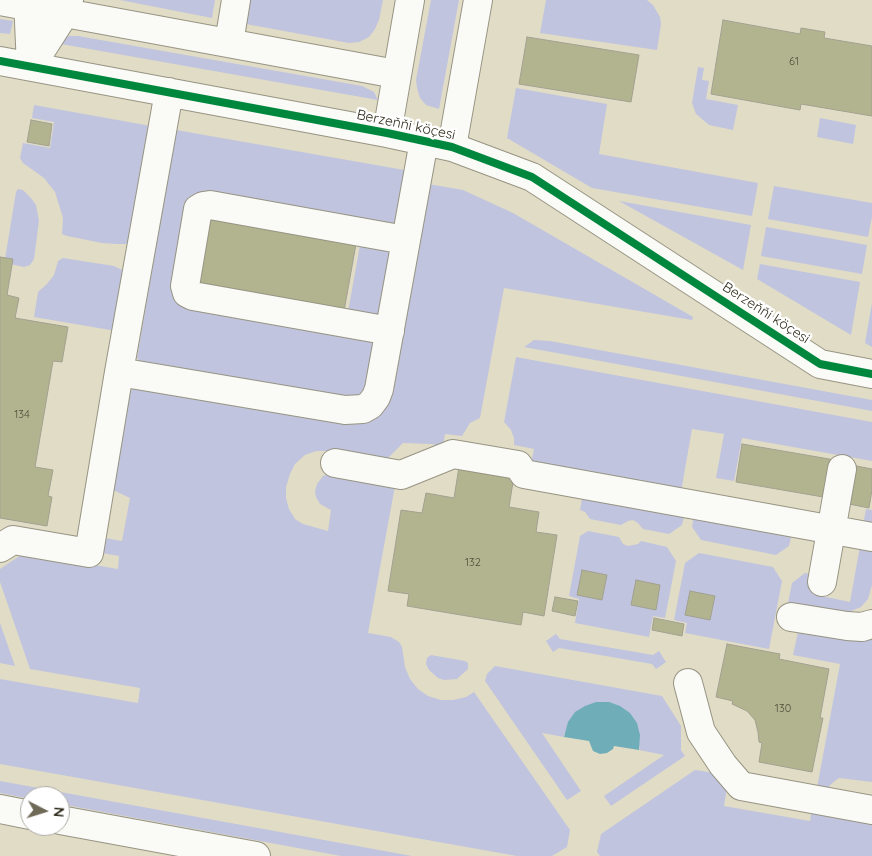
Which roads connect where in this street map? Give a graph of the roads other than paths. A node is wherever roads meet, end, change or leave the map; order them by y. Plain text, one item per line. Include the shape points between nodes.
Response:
1 (236, 0) edge
2 (410, 0) edge
3 (478, 0) edge
4 (0, 1) edge
5 (28, 3) edge
6 (67, 7) edge
7 (229, 43) junction
8 (0, 61) edge
9 (31, 66) junction
10 (396, 74) junction
11 (169, 92) junction
12 (387, 133) junction
13 (424, 141) junction
14 (452, 147) junction
15 (405, 240) junction
16 (390, 331) junction
17 (119, 372) junction
18 (872, 374) edge
19 (335, 463) dead end
20 (842, 469) dead end
21 (831, 529) junction
22 (872, 536) edge
23 (0, 548) edge
24 (822, 582) dead end
25 (790, 617) dead end
26 (872, 624) edge
27 (688, 683) dead end
28 (0, 809) edge
29 (872, 810) edge
30 (20, 813) edge
31 (70, 822) edge
32 (256, 856) edge

1 - 7 street
2 - 10 street
3 - 14 street
4 - 5 street
5 - 6 street
5 - 9 street
6 - 7 street
6 - 9 street
7 - 10 street
8 - 9 street, Berzeňňi köçesi
9 - 11 street, Berzeňňi köçesi
10 - 12 street
11 - 12 street, Berzeňňi köçesi
11 - 17 street
12 - 13 street, Berzeňňi köçesi
13 - 14 street, Berzeňňi köçesi
13 - 15 street
14 - 18 street, Berzeňňi köçesi via 532,177 820,364
15 - 16 street
15 - 16 street via 203,206 198,209 185,286 187,293 193,296
16 - 17 street via 379,389 370,405 363,409
17 - 23 street via 89,552 13,540
19 - 21 street via 400,475 453,454 518,465 524,474
20 - 21 street
21 - 22 street
21 - 24 street
25 - 26 street via 847,626
27 - 29 street via 701,732 741,786
28 - 30 street
31 - 32 street

